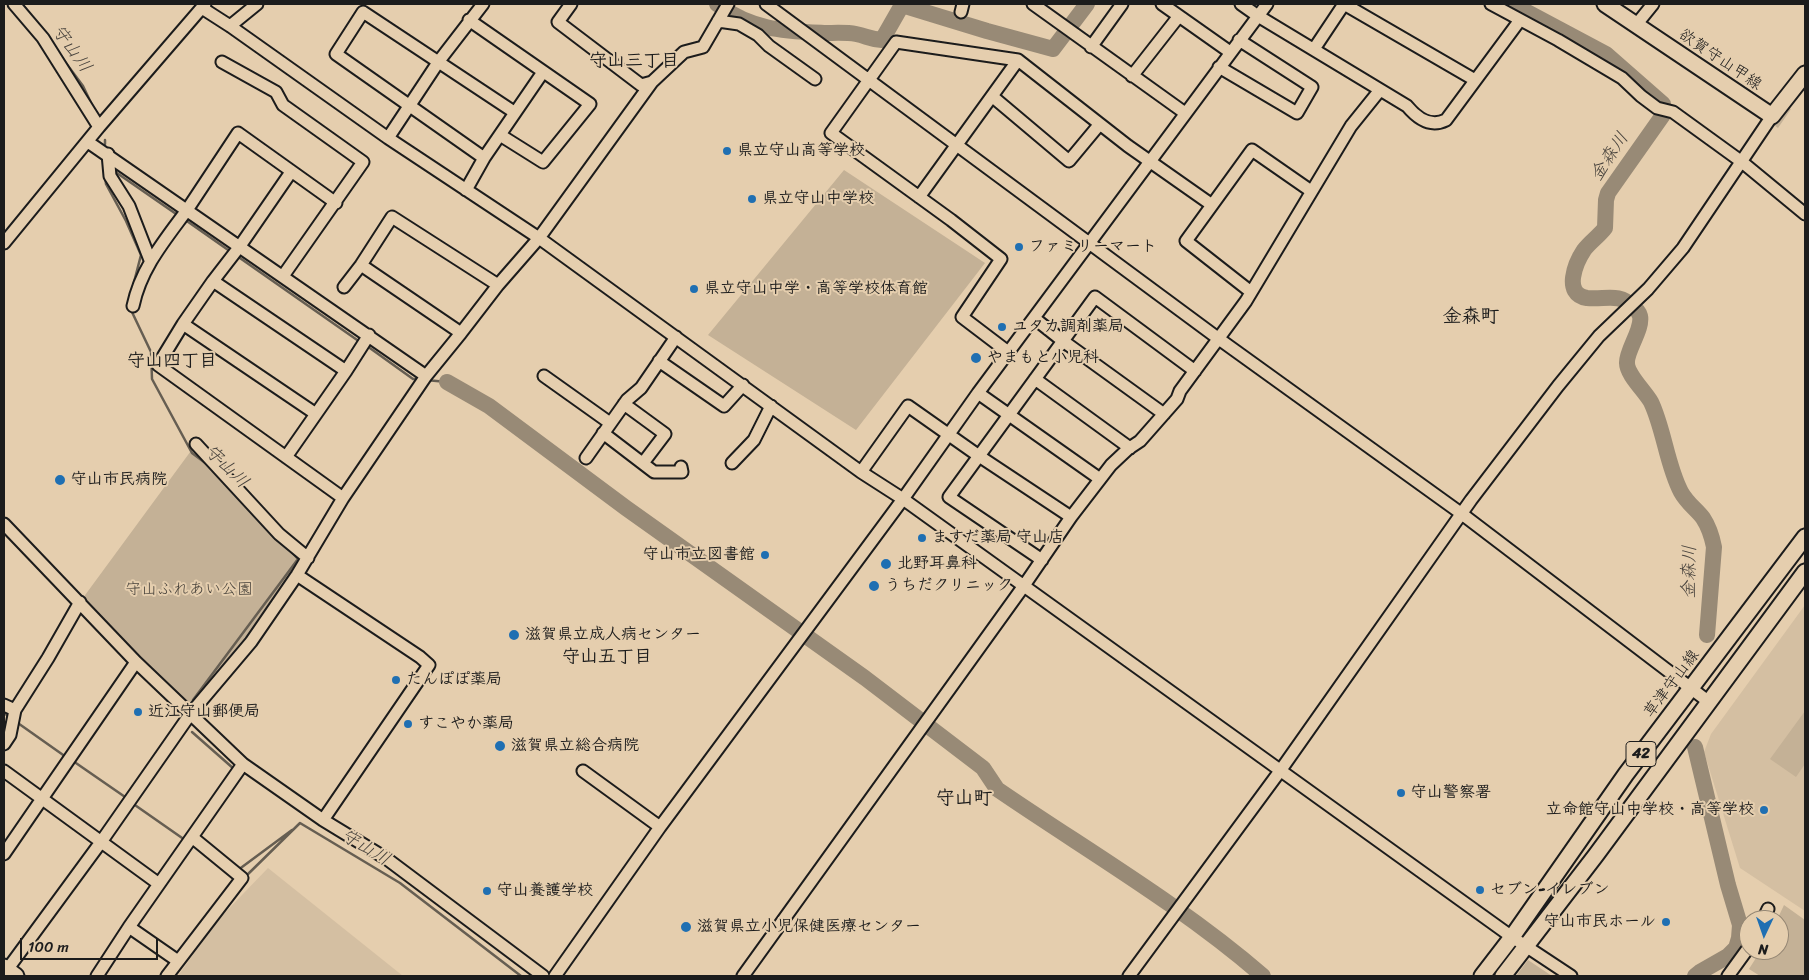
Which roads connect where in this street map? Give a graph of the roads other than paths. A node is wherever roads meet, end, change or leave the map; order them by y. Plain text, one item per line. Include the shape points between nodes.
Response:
1 (14, 4) edge
2 (257, 4) edge
3 (571, 4) edge
4 (728, 4) edge
5 (766, 4) edge
6 (1122, 4) edge
7 (1162, 4) edge
8 (1241, 4) edge
9 (1267, 4) edge
10 (1344, 4) edge
11 (1491, 4) edge
12 (1605, 4) edge
13 (1653, 4) edge
14 (479, 5) edge
15 (1038, 5) edge
16 (203, 6) edge
17 (1179, 16) junction
18 (1258, 16) junction
19 (470, 20) junction
20 (1520, 20) junction
21 (718, 21) junction
22 (1636, 24) junction
23 (230, 26) junction
24 (1239, 40) junction
25 (1091, 47) junction
26 (1314, 48) junction
27 (1230, 52) junction
28 (1018, 60) junction
29 (438, 61) junction
30 (222, 62) dead end
31 (1219, 66) junction
32 (543, 72) junction
33 (1805, 74) edge
34 (1132, 76) junction
35 (815, 79) dead end
36 (869, 80) junction
37 (1475, 80) junction
38 (652, 82) junction
39 (1380, 90) junction
40 (993, 97) junction
41 (410, 105) junction
42 (514, 112) junction
43 (1185, 113) junction
44 (1772, 116) junction
45 (1099, 125) junction
46 (99, 127) junction
47 (500, 135) junction
48 (388, 138) junction
49 (88, 142) junction
50 (958, 146) junction
51 (108, 154) junction
52 (484, 158) junction
53 (1149, 161) junction
54 (1742, 162) junction
55 (291, 172) junction
56 (466, 190) junction
57 (1311, 191) junction
58 (919, 197) junction
59 (336, 203) junction
60 (1212, 205) junction
61 (187, 209) junction
62 (1805, 214) edge
63 (539, 238) junction
64 (4, 243) edge
65 (1090, 243) junction
66 (240, 246) junction
67 (150, 260) junction
68 (361, 265) junction
69 (283, 276) junction
70 (213, 281) junction
71 (498, 285) junction
72 (344, 287) dead end
73 (1251, 292) junction
74 (133, 306) dead end
75 (1034, 318) junction
76 (183, 324) junction
77 (461, 333) junction
78 (369, 335) junction
79 (676, 337) junction
80 (1219, 339) junction
81 (1063, 341) junction
82 (1008, 352) junction
83 (659, 361) junction
84 (346, 371) junction
85 (1195, 371) junction
86 (426, 376) junction
87 (544, 376) dead end
88 (1035, 379) junction
89 (743, 385) junction
90 (978, 393) junction
91 (624, 404) junction
92 (770, 406) junction
93 (316, 414) junction
94 (1164, 414) junction
95 (1009, 415) junction
96 (607, 428) junction
97 (949, 435) junction
98 (196, 444) dead end
99 (1130, 448) junction
100 (978, 456) junction
101 (286, 457) junction
102 (586, 458) dead end
103 (732, 463) dead end
104 (644, 464) junction
105 (681, 468) dead end
106 (861, 472) junction
107 (1100, 479) junction
108 (343, 498) junction
109 (903, 500) junction
110 (1462, 514) junction
111 (1071, 517) junction
112 (4, 524) edge
113 (1805, 537) edge
114 (308, 558) junction
115 (1042, 560) junction
116 (1805, 572) edge
117 (297, 575) junction
118 (1024, 587) junction
119 (80, 602) junction
120 (136, 662) junction
121 (1691, 687) junction
122 (1709, 702) junction
123 (4, 705) edge
124 (15, 710) junction
125 (191, 713) junction
126 (4, 744) edge
127 (244, 764) junction
128 (4, 771) edge
129 (583, 771) dead end
130 (1280, 771) junction
131 (43, 799) junction
132 (322, 820) junction
133 (660, 827) junction
134 (192, 837) junction
135 (101, 842) junction
136 (4, 854) edge
137 (159, 884) junction
138 (129, 927) junction
139 (1512, 937) junction
140 (1525, 945) junction
141 (1740, 960) edge
142 (178, 961) junction
143 (8, 972) edge
144 (97, 976) edge
145 (167, 976) edge
146 (543, 976) edge
147 (555, 976) edge
148 (742, 976) edge
149 (1129, 976) edge
150 (1482, 976) edge
151 (1503, 976) edge
152 (1571, 976) edge
153 (1728, 976) edge

1 - 46 street via 43,38
2 - 23 street
3 - 38 street via 558,22 641,85
4 - 21 street
5 - 36 street
6 - 25 street
7 - 17 street
8 - 18 street
9 - 18 street
10 - 26 street
10 - 37 street
11 - 20 street
12 - 22 main road, 欲賀守山甲線
13 - 22 street
14 - 19 street
15 - 25 street
16 - 23 street
16 - 46 street
17 - 27 street
17 - 34 street
18 - 24 street
18 - 26 street
19 - 29 street
19 - 32 street
20 - 37 street
20 - 54 street via 1622,78 1657,108 1673,112
21 - 35 street via 739,24 758,35
21 - 38 street via 703,47 684,52
22 - 44 main road, 欲賀守山甲線
23 - 48 street
24 - 27 street
24 - 31 street via 1312,87 1297,113
25 - 34 street
26 - 39 street
27 - 31 street
28 - 36 street via 896,42
28 - 40 street
28 - 45 street
29 - 41 street
29 - 41 street via 362,12 336,54
29 - 42 street
30 - 59 street via 276,92 283,105 363,162
31 - 43 street
32 - 42 street
32 - 47 street via 590,104 543,162
33 - 44 main road
34 - 43 street
36 - 50 street
36 - 58 street via 831,133
37 - 39 street via 1441,123 1422,121 1407,106
38 - 63 street
39 - 57 street via 1351,126
40 - 45 street via 1069,161
40 - 50 street
41 - 48 street
41 - 52 street
42 - 47 street
43 - 53 street
44 - 54 street
45 - 53 street
46 - 49 street
47 - 52 street
48 - 56 street
49 - 51 street
49 - 64 street
50 - 58 street
50 - 65 street
51 - 61 street
51 - 67 street via 110,176 129,206
52 - 56 street
53 - 60 street
53 - 65 street
54 - 62 street
54 - 110 street via 1683,248 1558,386
55 - 59 street
55 - 61 street via 238,133
55 - 66 street
56 - 63 street
57 - 60 street via 1252,150
57 - 73 street
58 - 82 street via 1001,259 962,317
59 - 69 street
60 - 73 street via 1186,241
61 - 66 street
61 - 67 street
63 - 71 street
63 - 79 street
65 - 75 street
65 - 80 street
66 - 69 street
66 - 70 street
67 - 74 street
68 - 71 street via 392,217
68 - 72 street
68 - 77 street
69 - 78 street
70 - 76 street
70 - 84 street
71 - 77 street
73 - 80 street
75 - 81 street
75 - 82 street
76 - 93 street
76 - 101 street via 158,365
77 - 86 street
78 - 84 street
78 - 86 street
79 - 83 street
79 - 89 street
80 - 85 street
80 - 110 street
81 - 85 street via 1095,297
81 - 88 street
81 - 94 street
82 - 90 street
83 - 89 street via 724,406
83 - 91 street
84 - 93 street
85 - 94 street
86 - 108 street
87 - 96 street
88 - 95 street
88 - 99 street
89 - 92 street
90 - 95 street
90 - 97 street
91 - 96 street
91 - 104 street via 665,434
92 - 103 street via 754,440
92 - 106 street
93 - 101 street
94 - 99 street
95 - 100 street
95 - 107 street
96 - 102 street
96 - 104 street
97 - 100 street
97 - 106 street via 908,406
97 - 109 street
98 - 114 street via 279,534
99 - 107 street
100 - 111 street
100 - 115 street via 949,497
101 - 108 street
104 - 105 street via 654,472 682,472
106 - 109 street
107 - 111 street
108 - 114 street
109 - 118 street
109 - 133 street
110 - 121 street
110 - 130 street
111 - 115 street
112 - 119 street
113 - 121 main road, 草津守山線 / 42
114 - 117 street
115 - 118 street
116 - 122 main road, 42
117 - 125 street via 251,642
117 - 132 street via 429,664
118 - 130 street
118 - 148 street
119 - 120 street
119 - 124 street
120 - 125 street
120 - 131 street
121 - 122 street
121 - 139 main road, 草津守山線 / 42
122 - 140 main road, 42
123 - 124 street
124 - 126 street via 10,735
125 - 127 street
125 - 135 street
127 - 132 street
127 - 134 street
128 - 131 street
129 - 133 street
130 - 139 street
130 - 149 street
131 - 135 street
131 - 136 street
132 - 146 street via 387,859
133 - 147 street
134 - 137 street
134 - 142 street via 242,878
135 - 137 street
135 - 143 street
137 - 138 street
138 - 142 street
138 - 144 street
139 - 140 street
139 - 150 main road, 草津守山線 / 42
140 - 151 main road, 42
140 - 152 street
141 - 153 street
142 - 145 street

